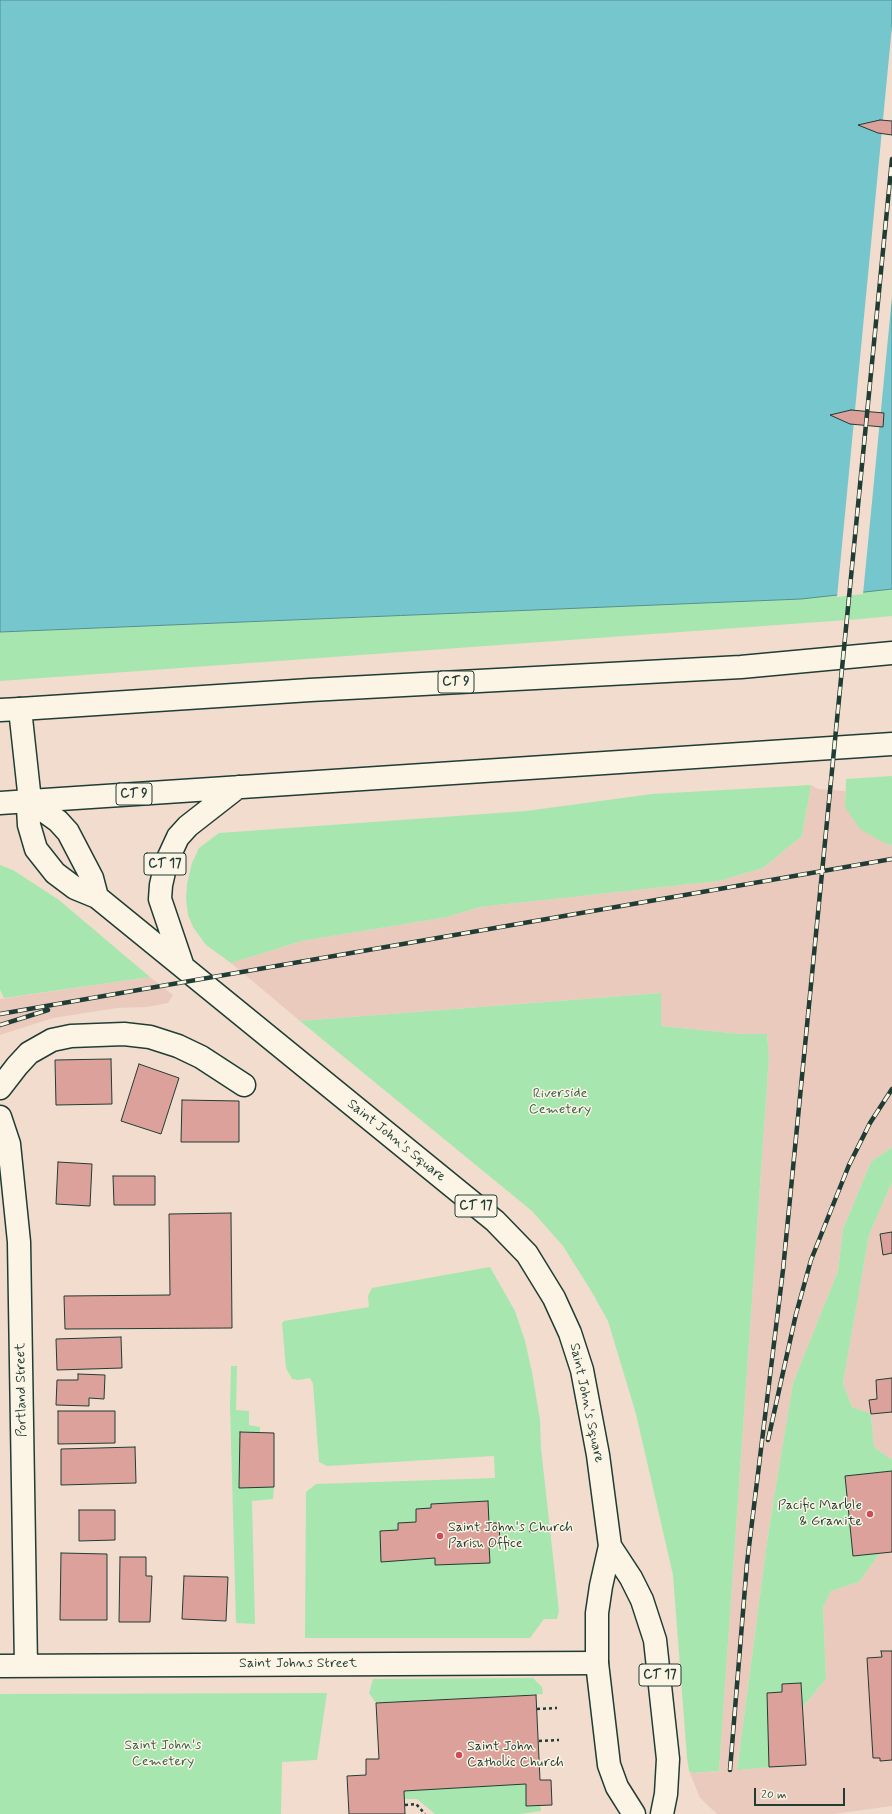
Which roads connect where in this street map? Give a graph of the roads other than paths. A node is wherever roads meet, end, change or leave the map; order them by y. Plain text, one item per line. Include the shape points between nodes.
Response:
1 (892, 653) edge
2 (10, 709) edge
3 (892, 744) edge
4 (238, 787) junction
5 (30, 801) junction
6 (0, 803) edge
7 (97, 897) junction
8 (183, 967) junction
9 (244, 1085) dead end
10 (0, 1088) edge
11 (0, 1117) edge
12 (610, 1546) junction
13 (597, 1663) junction
14 (0, 1666) edge
15 (26, 1666) junction
16 (634, 1814) edge
17 (662, 1814) edge

1 - 2 main road, CT 9 via 741,667
2 - 5 main road, Saint John's Square / CT 17
3 - 4 main road, CT 9
4 - 5 main road, CT 9
4 - 8 main road, CT 17 via 188,826 178,837 166,863 160,900
5 - 6 main road, CT 9
5 - 7 main road via 58,821 68,832 92,878
5 - 7 main road, Saint John's Square / CT 17 via 29,825 40,855 68,884
7 - 8 main road, Saint John's Square / CT 17
8 - 12 main road, Saint John's Square / CT 17 via 495,1222 527,1254 561,1312 574,1342 582,1370 598,1455
9 - 10 main road via 201,1057 178,1046 150,1037 124,1034 71,1036 52,1040 29,1054
11 - 15 main road, Portland Street via 9,1144 19,1242
12 - 13 main road, Saint John's Square / CT 17 via 597,1613
12 - 17 main road, Saint John's Square / CT 17 via 642,1600 655,1640 668,1759
13 - 15 main road, Saint Johns Street
13 - 16 main road, Saint John's Square / CT 17 via 609,1765 617,1787
14 - 15 main road, Saint Johns Street

